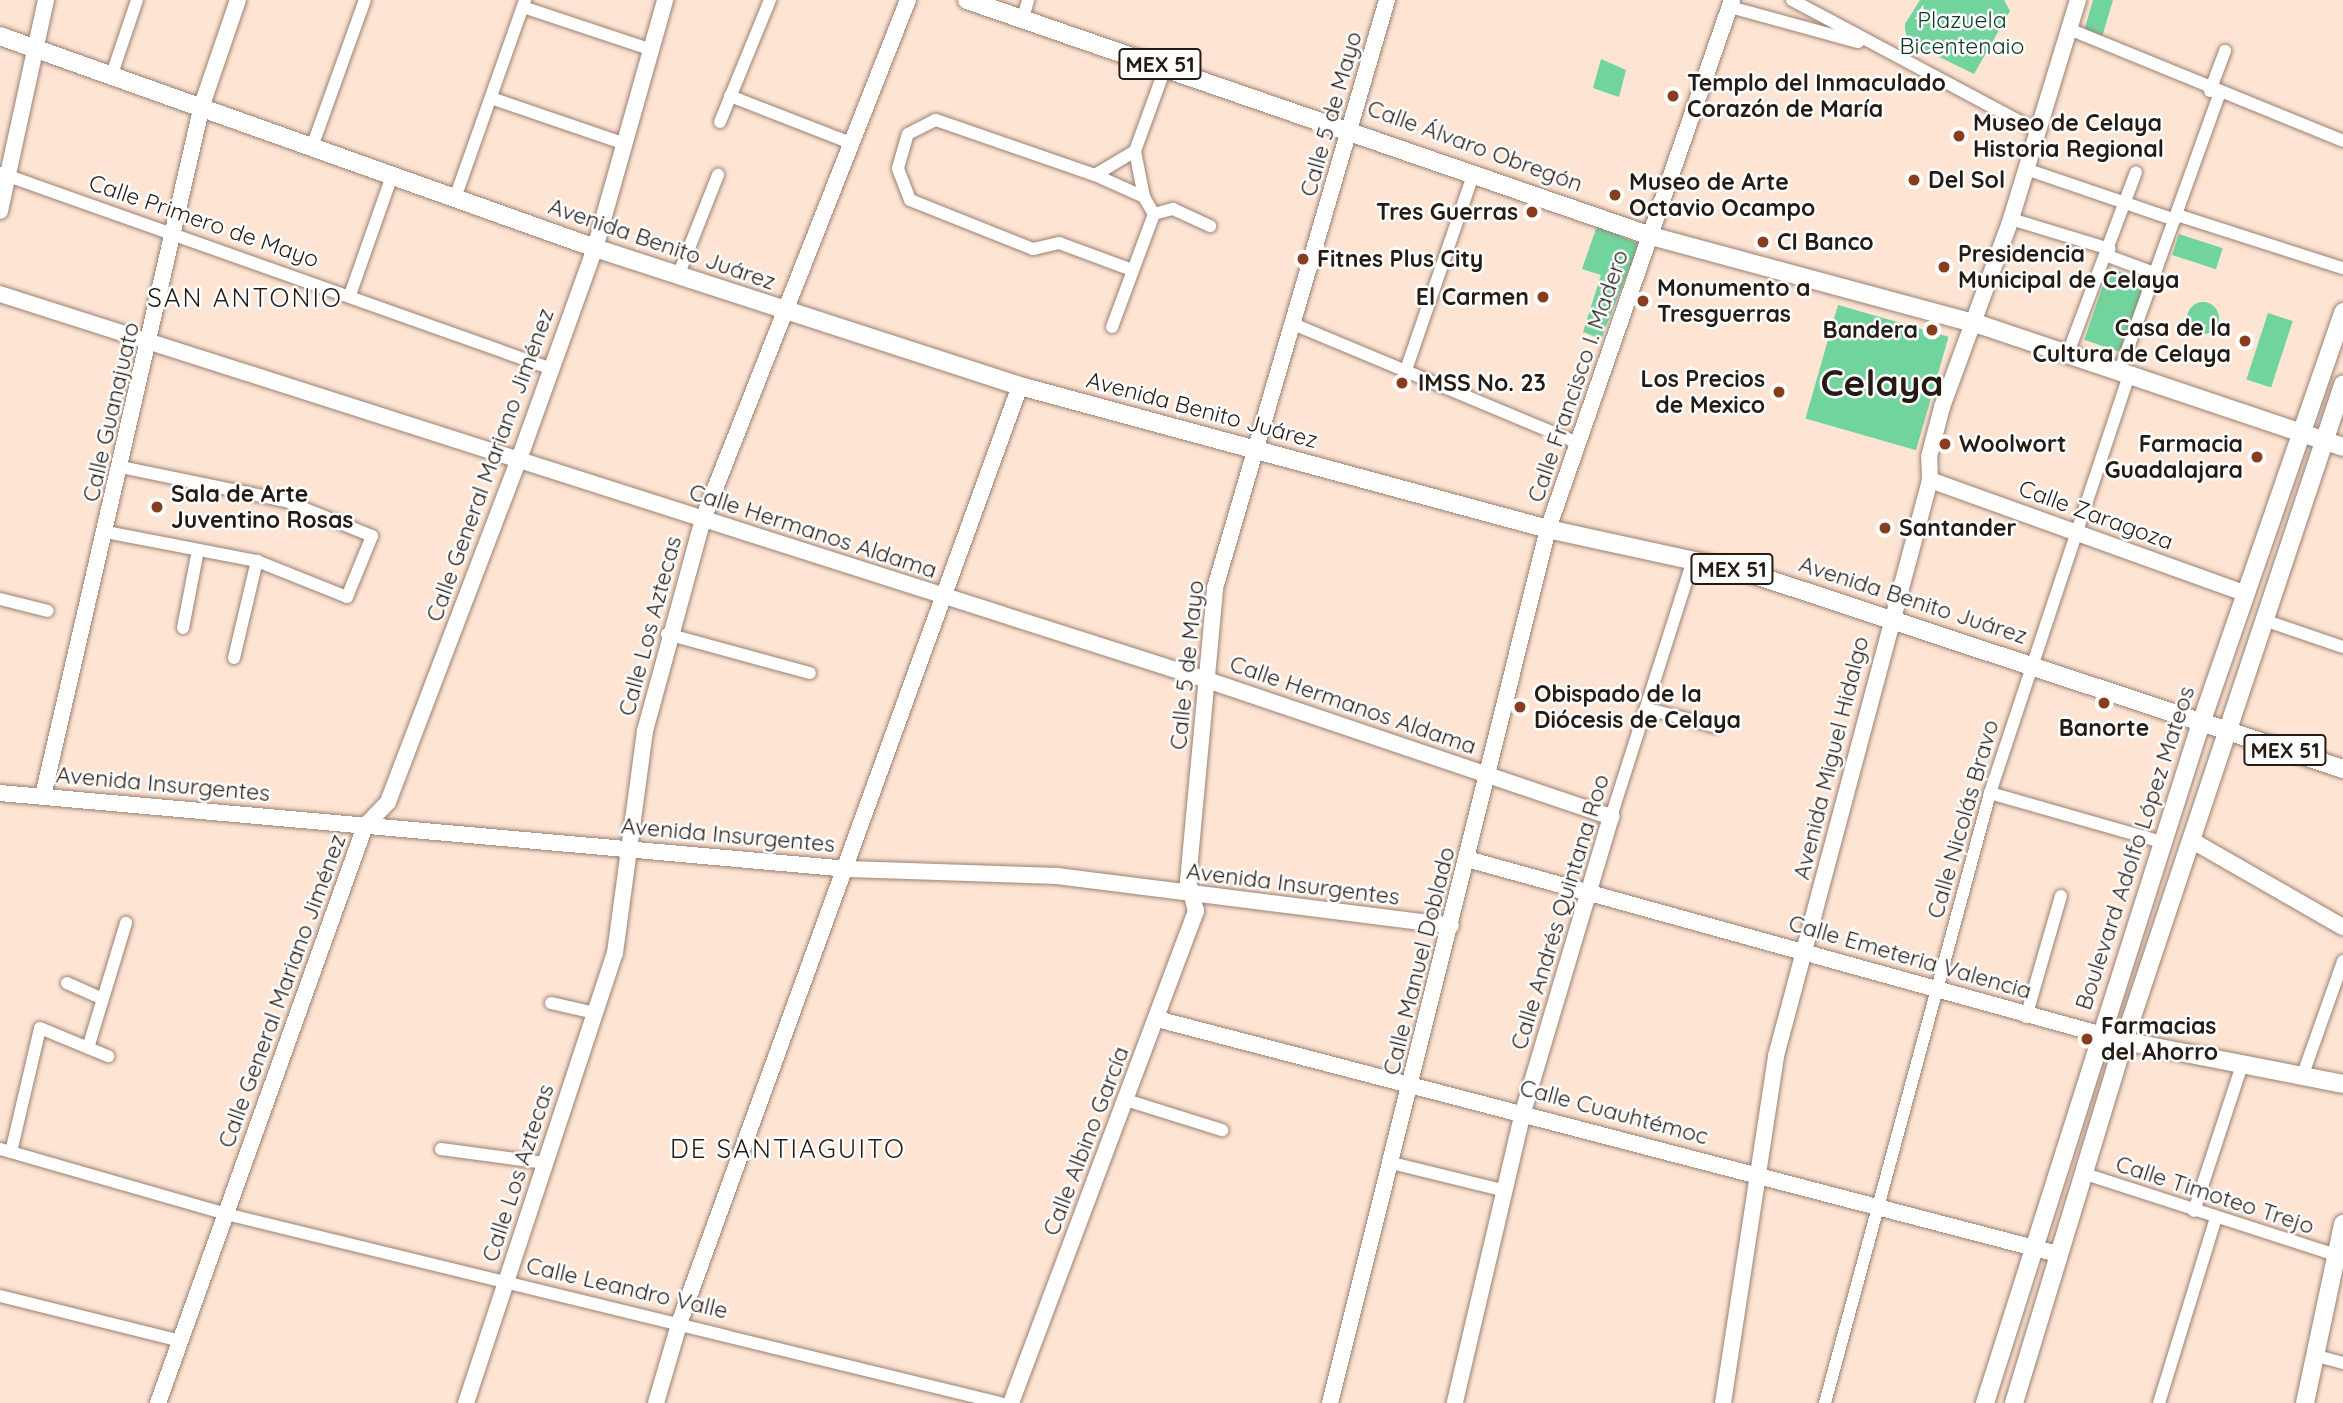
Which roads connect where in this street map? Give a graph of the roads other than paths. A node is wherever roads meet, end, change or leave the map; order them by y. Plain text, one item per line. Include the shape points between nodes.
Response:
1 (46, 0) edge
2 (137, 0) edge
3 (238, 0) edge
4 (365, 0) edge
5 (665, 0) edge
6 (770, 0) edge
7 (908, 0) edge
8 (967, 0) edge
9 (1028, 0) edge
10 (1387, 0) edge
11 (1792, 0) edge
12 (2078, 0) edge
13 (524, 4) edge
14 (1731, 4) edge
15 (1023, 18) junction
16 (2069, 29) junction
17 (0, 36) edge
18 (32, 47) junction
19 (1878, 48) junction
20 (652, 50) junction
21 (2225, 51) dead end
22 (1166, 66) junction
23 (112, 74) junction
24 (2214, 93) junction
25 (730, 96) junction
26 (491, 98) junction
27 (202, 105) junction
28 (720, 122) dead end
29 (1352, 129) junction
30 (2039, 132) junction
31 (2343, 141) edge
32 (625, 144) junction
33 (853, 144) junction
34 (312, 146) junction
35 (1135, 151) junction
36 (2026, 169) junction
37 (1474, 172) junction
38 (2136, 172) dead end
39 (3, 174) edge
40 (718, 175) dead end
41 (1095, 175) junction
42 (392, 176) junction
43 (1143, 197) junction
44 (455, 198) junction
45 (2126, 202) junction
46 (0, 211) edge
47 (1154, 214) junction
48 (2176, 218) junction
49 (2011, 219) junction
50 (1210, 226) dead end
51 (175, 233) junction
52 (1651, 236) junction
53 (596, 248) junction
54 (2109, 253) junction
55 (2342, 268) edge
56 (1132, 270) junction
57 (2154, 273) junction
58 (678, 275) junction
59 (0, 293) edge
60 (350, 295) junction
61 (788, 313) junction
62 (2343, 313) edge
63 (1970, 322) junction
64 (1291, 323) junction
65 (1112, 327) dead end
66 (151, 341) junction
67 (2068, 353) junction
68 (1407, 367) junction
69 (552, 369) junction
70 (2124, 373) junction
71 (2343, 385) edge
72 (1020, 386) junction
73 (2300, 433) junction
74 (2324, 441) junction
75 (1576, 442) junction
76 (2343, 447) edge
77 (1252, 450) junction
78 (518, 462) junction
79 (121, 467) junction
80 (1930, 480) junction
81 (703, 519) junction
82 (1548, 529) junction
83 (106, 532) junction
84 (2076, 532) junction
85 (198, 550) junction
86 (1693, 560) junction
87 (257, 561) junction
88 (2246, 594) junction
89 (939, 596) junction
90 (0, 599) edge
91 (48, 611) dead end
92 (1891, 615) junction
93 (2264, 620) junction
94 (183, 628) dead end
95 (667, 634) junction
96 (2343, 648) edge
97 (234, 659) dead end
98 (2032, 664) junction
99 (810, 673) dead end
100 (1208, 680) junction
101 (1648, 709) junction
102 (2200, 726) junction
103 (1717, 727) dead end
104 (2227, 732) junction
105 (2343, 769) edge
106 (1490, 776) junction
107 (0, 793) edge
108 (1990, 793) junction
109 (43, 796) junction
110 (1611, 817) junction
111 (365, 826) junction
112 (2191, 840) junction
113 (2162, 842) junction
114 (634, 849) junction
115 (1467, 859) junction
116 (849, 869) junction
117 (1587, 891) junction
118 (1192, 895) junction
119 (2061, 897) dead end
120 (126, 923) dead end
121 (1451, 926) junction
122 (2343, 926) edge
123 (1804, 953) junction
124 (2343, 961) edge
125 (68, 983) dead end
126 (1935, 993) junction
127 (103, 999) junction
128 (551, 1003) dead end
129 (595, 1013) junction
130 (2026, 1017) junction
131 (1157, 1020) junction
132 (2098, 1036) junction
133 (2124, 1041) junction
134 (88, 1048) junction
135 (108, 1056) dead end
136 (2243, 1062) junction
137 (2302, 1077) junction
138 (1413, 1083) junction
139 (2343, 1084) edge
140 (1126, 1100) junction
141 (1523, 1112) junction
142 (1222, 1130) dead end
143 (441, 1149) dead end
144 (6, 1150) edge
145 (545, 1163) junction
146 (1392, 1163) junction
147 (1758, 1173) junction
148 (2082, 1173) junction
149 (1506, 1191) junction
150 (1878, 1204) junction
151 (2194, 1211) junction
152 (226, 1214) junction
153 (2216, 1218) junction
154 (2343, 1224) edge
155 (2031, 1247) junction
156 (2057, 1254) junction
157 (2339, 1257) edge
158 (506, 1281) junction
159 (0, 1296) edge
160 (680, 1321) junction
161 (181, 1341) junction
162 (2317, 1356) junction
163 (2343, 1363) edge
164 (159, 1403) edge
165 (466, 1403) edge
166 (656, 1403) edge
167 (1000, 1403) edge
168 (1011, 1403) edge
169 (1331, 1403) edge
170 (1455, 1403) edge
171 (1723, 1403) edge
172 (1825, 1403) edge
173 (1985, 1403) edge
174 (2014, 1403) edge
175 (2159, 1403) edge
176 (2305, 1403) edge

1 - 18 main road
2 - 23 street
3 - 27 main road, Calle Guanajuato
4 - 34 street
5 - 20 main road, Calle General Mariano Jiménez
6 - 25 street
7 - 33 main road, Calle Los Aztecas
8 - 15 main road, Calle Álvaro Obregón / MEX 51
9 - 15 street
10 - 29 main road, Calle 5 de Mayo
11 - 19 street
12 - 16 main road, Avenida Miguel Hidalgo
13 - 20 street
13 - 26 street
14 - 19 street
14 - 52 main road, Calle Francisco I. Madero
15 - 22 main road, Calle Álvaro Obregón / MEX 51
16 - 24 street via 2116,44
16 - 30 main road, Avenida Miguel Hidalgo
17 - 18 main road, Avenida Benito Juárez
18 - 23 main road, Avenida Benito Juárez
18 - 39 main road
19 - 30 street
20 - 32 main road, Calle General Mariano Jiménez
21 - 24 street, Calle Nicolás Bravo
22 - 29 main road, Calle Álvaro Obregón / MEX 51
22 - 35 street
23 - 27 main road, Avenida Benito Juárez
24 - 31 street
24 - 48 street, Calle Nicolás Bravo
25 - 28 street
25 - 33 street
26 - 32 street
26 - 44 street
27 - 34 main road, Avenida Benito Juárez
27 - 51 main road, Calle Guanajuato
29 - 37 main road, Calle Álvaro Obregón / MEX 51
29 - 64 main road, Calle 5 de Mayo
30 - 36 main road, Avenida Miguel Hidalgo
32 - 53 main road, Calle General Mariano Jiménez
33 - 61 main road, Calle Los Aztecas
34 - 42 main road, Avenida Benito Juárez
35 - 41 street
35 - 43 street
36 - 45 street
36 - 49 main road, Avenida Miguel Hidalgo
37 - 52 main road, Calle Álvaro Obregón / MEX 51
37 - 68 street
38 - 45 street
39 - 46 main road
39 - 51 street, Calle Primero de Mayo
40 - 58 street
41 - 43 street
41 - 56 street via 936,120 908,134 898,168 910,200 1033,249 1059,243
42 - 44 main road, Avenida Benito Juárez
42 - 60 street
43 - 47 street
44 - 53 main road, Avenida Benito Juárez
45 - 48 street
45 - 54 street
47 - 50 street via 1173,209
47 - 56 street
48 - 55 street
48 - 57 street, Calle Nicolás Bravo
49 - 54 street
49 - 63 main road, Avenida Miguel Hidalgo
51 - 60 street, Calle Primero de Mayo
51 - 66 main road, Calle Guanajuato
52 - 63 main road, Calle Álvaro Obregón / MEX 51
52 - 75 main road, Calle Francisco I. Madero
53 - 58 main road, Avenida Benito Juárez
53 - 69 main road, Calle General Mariano Jiménez
54 - 57 street
54 - 67 street
56 - 65 street
57 - 70 street, Calle Nicolás Bravo
58 - 61 main road, Avenida Benito Juárez
59 - 66 main road, Calle Hermanos Aldama
60 - 69 street, Calle Primero de Mayo
61 - 72 main road, Avenida Benito Juárez
61 - 81 main road, Calle Los Aztecas
62 - 73 main road, Boulevard Adolfo López Mateos
63 - 67 main road, MEX 51
63 - 80 main road, Avenida Miguel Hidalgo via 1929,457
64 - 68 street
64 - 77 main road, Calle 5 de Mayo
66 - 78 main road, Calle Hermanos Aldama
66 - 79 main road, Calle Guanajuato
67 - 70 main road, MEX 51
68 - 75 street
69 - 78 main road, Calle General Mariano Jiménez
70 - 73 main road, MEX 51
70 - 84 street, Calle Nicolás Bravo
71 - 74 main road
72 - 77 main road, Avenida Benito Juárez
72 - 89 main road
73 - 74 main road, MEX 51
73 - 88 main road, Boulevard Adolfo López Mateos
74 - 76 main road, MEX 51
74 - 93 main road
75 - 82 main road, Calle Francisco I. Madero
77 - 82 main road, Avenida Benito Juárez / MEX 51
77 - 100 main road, Calle 5 de Mayo via 1215,588
78 - 81 main road, Calle Hermanos Aldama
78 - 111 main road, Calle General Mariano Jiménez via 388,802
79 - 83 main road, Calle Guanajuato
79 - 87 street via 286,501 372,536 347,597
80 - 84 main road, Calle Zaragoza
80 - 92 main road, Avenida Miguel Hidalgo
81 - 89 main road, Calle Hermanos Aldama
81 - 95 main road, Calle Los Aztecas
82 - 86 main road, Avenida Benito Juárez / MEX 51
82 - 106 main road, Calle Manuel Doblado
83 - 85 street
83 - 109 main road, Calle Guanajuato
84 - 88 main road, Calle Zaragoza
84 - 98 street, Calle Nicolás Bravo
85 - 87 street
85 - 94 street
86 - 92 main road, Avenida Benito Juárez / MEX 51
86 - 101 street, Calle Andrés Quintana Roo
87 - 97 street
88 - 102 main road, Boulevard Adolfo López Mateos
89 - 100 main road, Calle Hermanos Aldama
89 - 116 main road
90 - 91 street
92 - 98 main road, Avenida Benito Juárez / MEX 51
92 - 123 main road, Avenida Miguel Hidalgo
93 - 96 street
93 - 104 main road
95 - 99 street
95 - 114 main road, Calle Los Aztecas via 645,731
98 - 102 main road, Avenida Benito Juárez / MEX 51
98 - 108 street, Calle Nicolás Bravo
100 - 106 main road, Calle Hermanos Aldama
100 - 118 main road, Calle 5 de Mayo via 1188,881
101 - 103 street
101 - 110 street, Calle Andrés Quintana Roo
102 - 104 main road, MEX 51
102 - 113 main road, Boulevard Adolfo López Mateos
104 - 105 main road, MEX 51
104 - 112 main road
106 - 110 main road, Calle Hermanos Aldama
106 - 115 main road, Calle Manuel Doblado
107 - 109 main road, Avenida Insurgentes
108 - 113 street
108 - 126 street, Calle Nicolás Bravo
109 - 111 main road, Avenida Insurgentes
110 - 117 main road, Calle Andrés Quintana Roo
111 - 114 main road, Avenida Insurgentes
111 - 152 main road, Calle General Mariano Jiménez
112 - 122 main road
112 - 133 main road
113 - 132 main road, Boulevard Adolfo López Mateos
114 - 116 main road, Avenida Insurgentes
114 - 129 main road, Calle Los Aztecas via 615,953
115 - 117 main road, Calle Emeteria Valencia
115 - 121 main road, Calle Manuel Doblado
116 - 118 main road, Avenida Insurgentes via 1057,876
116 - 160 main road
117 - 123 main road, Calle Emeteria Valencia
117 - 141 main road, Calle Andrés Quintana Roo
118 - 121 main road, Avenida Insurgentes
118 - 131 main road, Calle Albino García via 1196,911
119 - 130 street
120 - 127 street
121 - 138 main road, Calle Manuel Doblado
123 - 126 main road, Calle Emeteria Valencia
123 - 147 main road, Avenida Miguel Hidalgo via 1776,1056
124 - 137 street
125 - 127 street
126 - 130 main road, Calle Emeteria Valencia
126 - 150 street, Calle Nicolás Bravo
127 - 134 street
128 - 129 street
129 - 145 main road, Calle Los Aztecas
130 - 132 main road, Calle Emeteria Valencia
131 - 138 main road, Calle Cuauhtémoc
131 - 140 main road, Calle Albino García
132 - 133 main road, Calle Emeteria Valencia
132 - 155 main road, Boulevard Adolfo López Mateos
133 - 136 main road, Calle Emeteria Valencia
133 - 148 main road
134 - 135 street
134 - 144 street via 40,1028
136 - 137 main road, Calle Emeteria Valencia
136 - 151 street
137 - 139 main road, Calle Emeteria Valencia
138 - 141 main road, Calle Cuauhtémoc
138 - 146 main road, Calle Manuel Doblado
140 - 142 street
140 - 168 main road, Calle Albino García
141 - 147 main road, Calle Cuauhtémoc
141 - 149 main road, Calle Andrés Quintana Roo
143 - 145 street
144 - 152 street, Calle Leandro Valle
145 - 158 main road, Calle Los Aztecas
146 - 149 street
146 - 169 main road, Calle Manuel Doblado
147 - 150 main road, Calle Cuauhtémoc
147 - 171 main road, Avenida Miguel Hidalgo
148 - 151 street, Calle Timoteo Trejo
148 - 156 main road
149 - 170 main road, Calle Andrés Quintana Roo
150 - 155 main road, Calle Cuauhtémoc
150 - 172 street, Calle Nicolás Bravo
151 - 153 street, Calle Timoteo Trejo
152 - 158 street, Calle Leandro Valle
152 - 161 main road, Calle General Mariano Jiménez
153 - 157 street, Calle Timoteo Trejo
153 - 175 street
154 - 157 main road
155 - 156 main road, Calle Cuauhtémoc
155 - 173 main road, Boulevard Adolfo López Mateos
156 - 174 main road
157 - 162 main road
158 - 160 street, Calle Leandro Valle
158 - 165 main road, Calle Los Aztecas
159 - 161 street
160 - 166 main road
160 - 167 street, Calle Leandro Valle
161 - 164 main road, Calle General Mariano Jiménez
162 - 163 street
162 - 176 main road

